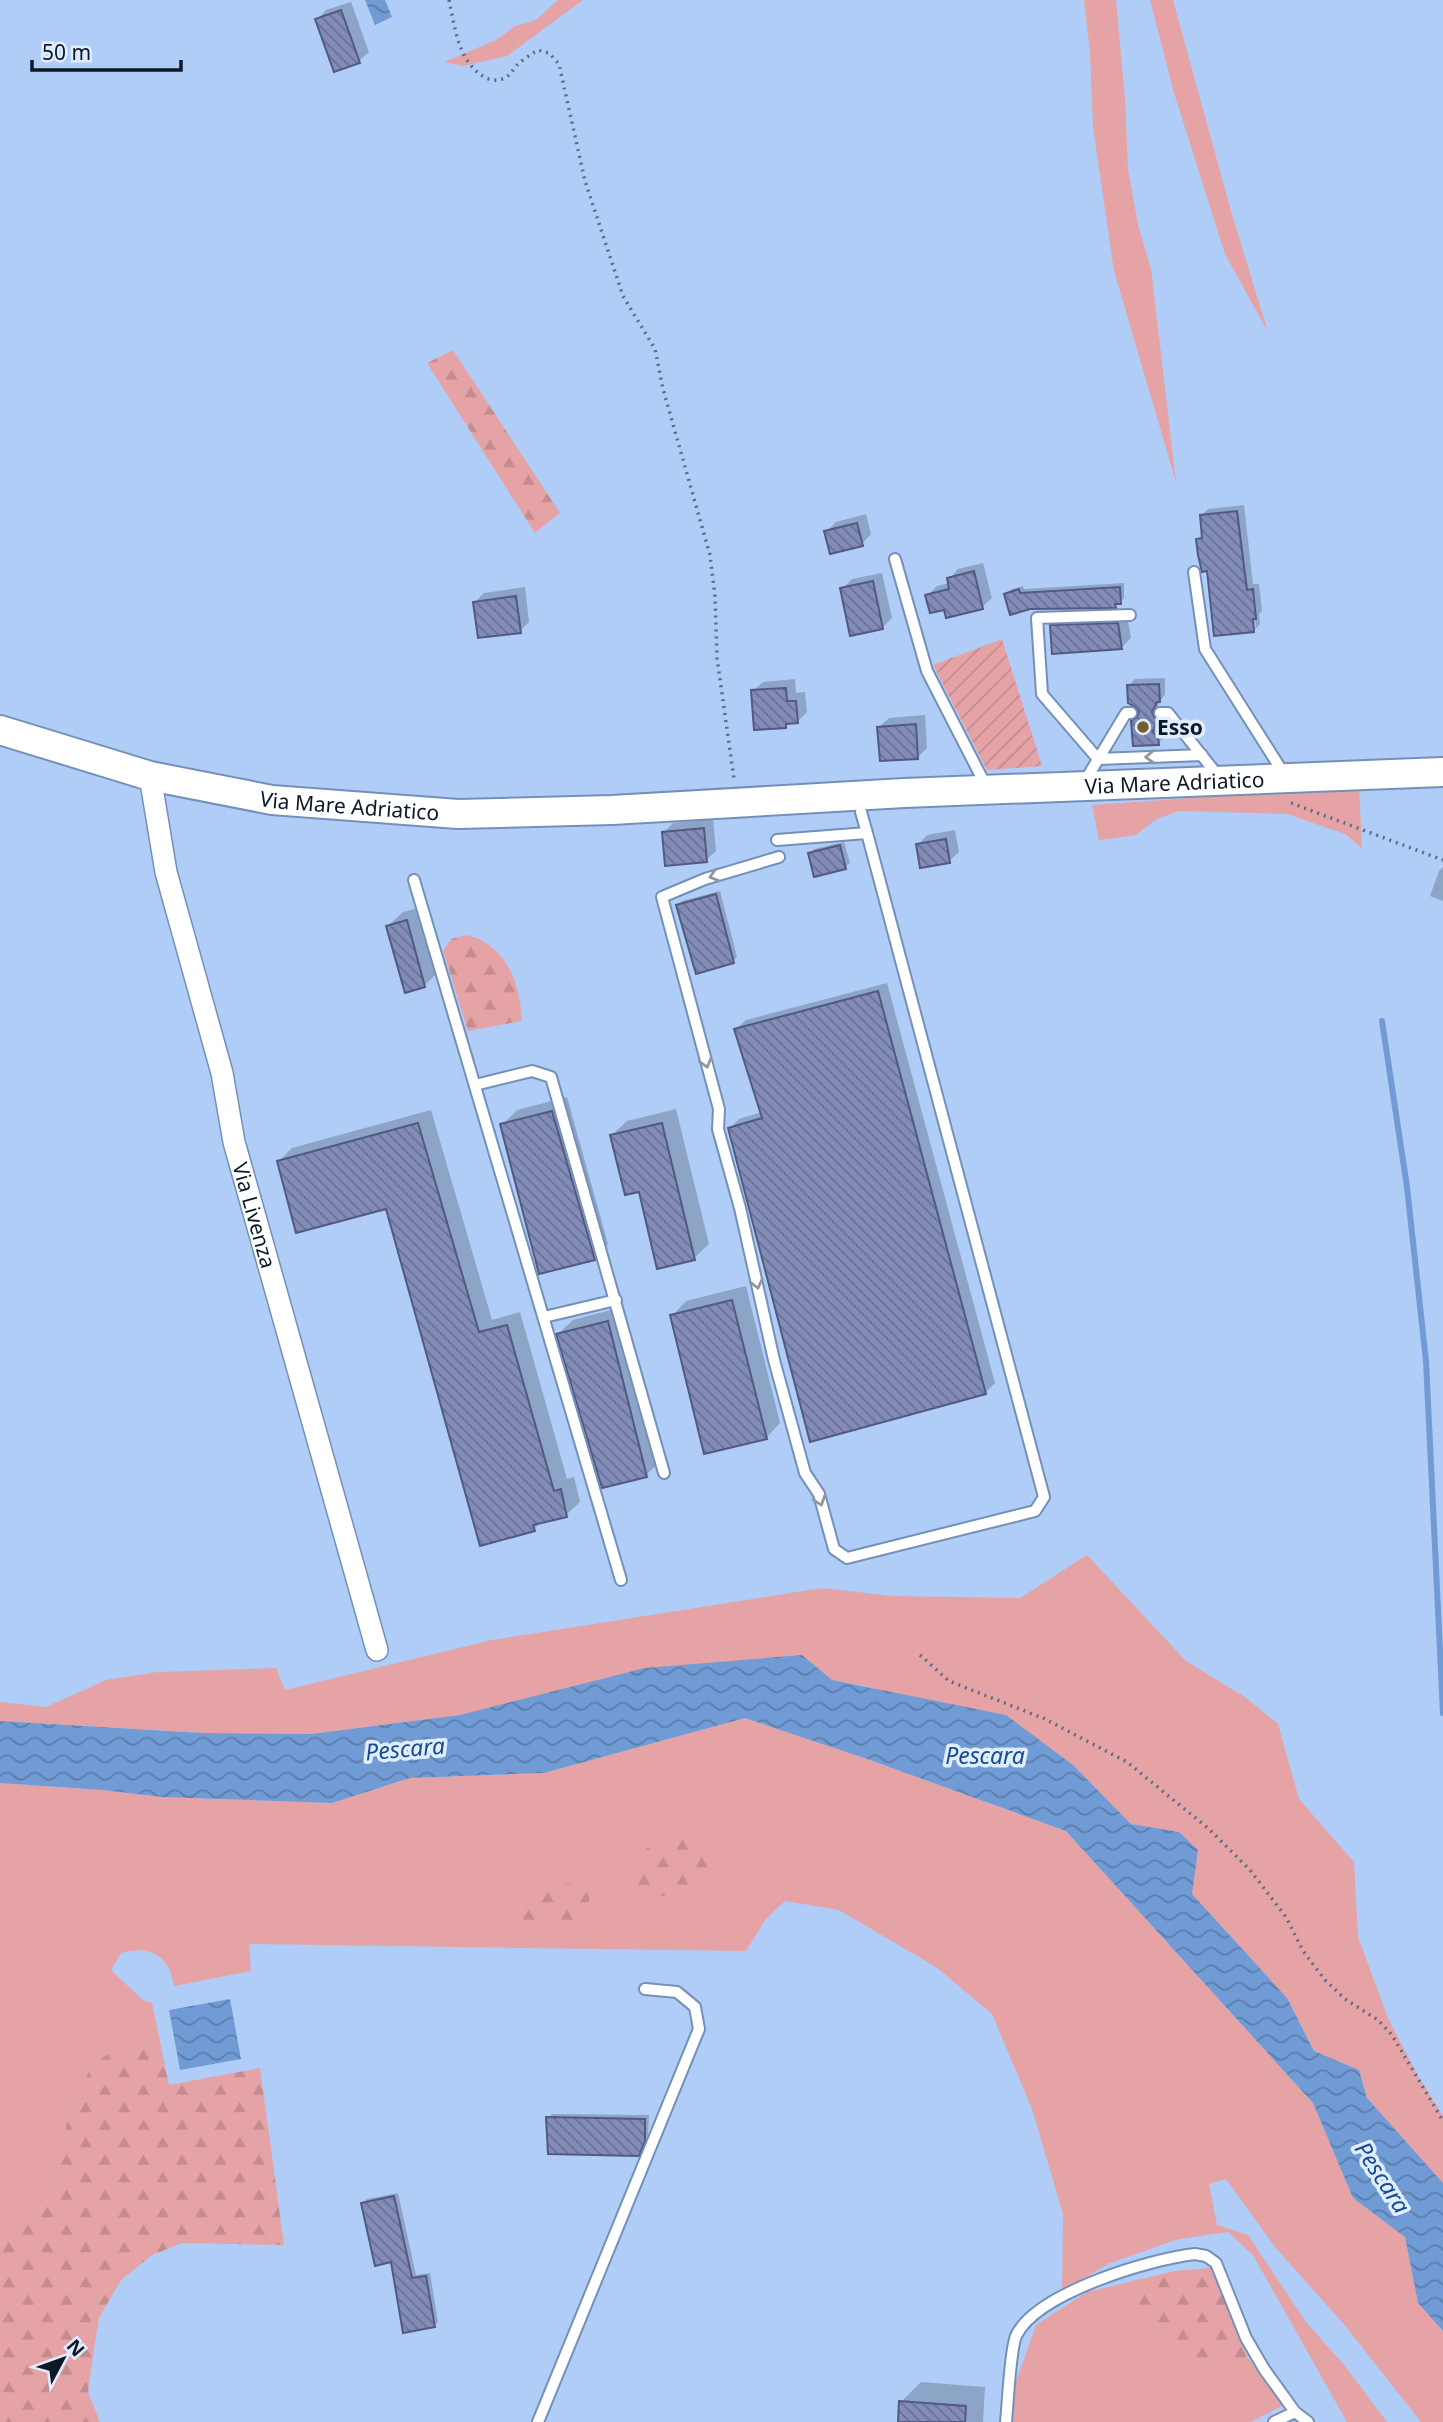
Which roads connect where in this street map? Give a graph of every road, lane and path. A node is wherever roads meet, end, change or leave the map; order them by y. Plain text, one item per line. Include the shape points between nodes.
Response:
1 (449, 0) edge
2 (895, 559) dead end
3 (1194, 572) dead end
4 (1130, 615) dead end
5 (1131, 712) dead end
6 (1160, 713) dead end
7 (0, 730) edge
8 (1161, 730) dead end
9 (1182, 730) junction
10 (1115, 732) junction
11 (1129, 732) dead end
12 (1202, 755) junction
13 (1098, 760) junction
14 (1443, 772) edge
15 (150, 776) junction
16 (1223, 782) junction
17 (1082, 787) junction
18 (988, 790) junction
19 (1287, 790) junction
20 (736, 802) junction
21 (706, 804) junction
22 (855, 814) junction
23 (775, 818) junction
24 (779, 857) dead end
25 (1443, 860) edge
26 (414, 880) dead end
27 (475, 1085) junction
28 (616, 1300) junction
29 (544, 1317) junction
30 (664, 1473) dead end
31 (621, 1580) dead end
32 (377, 1650) dead end
33 (920, 1655) dead end
34 (645, 1989) dead end
35 (1443, 2121) edge
36 (1294, 2412) junction
37 (538, 2422) edge
38 (1006, 2422) edge
39 (1274, 2422) edge
40 (1308, 2422) edge

1 - 20 path via 458,41 476,72 498,80 538,50 550,52 559,64 584,181 623,296 655,349 710,555 717,658
2 - 18 lane via 927,671
3 - 19 lane via 1205,649
4 - 13 lane via 1037,618 1042,694
5 - 10 lane
6 - 9 lane via 1168,713
7 - 15 main road, Via Mare Adriatico
8 - 9 lane
9 - 12 lane
10 - 11 lane
10 - 13 lane
12 -> 13 lane
12 - 16 lane
13 - 17 lane
14 - 19 main road, Via Mare Adriatico
15 - 21 main road, Via Mare Adriatico via 272,800 458,814
15 - 32 street, Via Livenza via 166,872 222,1073 234,1142
16 - 17 main road, Via Mare Adriatico
16 - 19 main road, Via Mare Adriatico
17 - 18 main road, Via Mare Adriatico
18 - 22 main road, Via Mare Adriatico via 904,793
19 - 25 path
20 - 21 main road, Via Mare Adriatico
20 - 23 main road, Via Mare Adriatico
21 - 23 main road, Via Mare Adriatico via 734,819
22 - 23 main road, Via Mare Adriatico
24 -> 22 lane via 663,897 719,1108 718,1129 805,1473 819,1494 834,1549 847,1558 1035,1511 1044,1497
26 - 27 lane
27 - 28 lane via 532,1071 551,1077
27 - 29 lane
28 - 29 lane
28 - 30 lane
29 - 31 lane
33 - 35 path via 949,1681 1045,1719 1127,1762 1209,1829 1250,1870 1325,1980 1392,2035
34 - 37 lane via 677,1992 695,2007 699,2029
36 - 38 lane via 1247,2338 1216,2263 1195,2254 1124,2269 1052,2302 1023,2325 1015,2338
36 - 39 lane
36 - 40 lane

